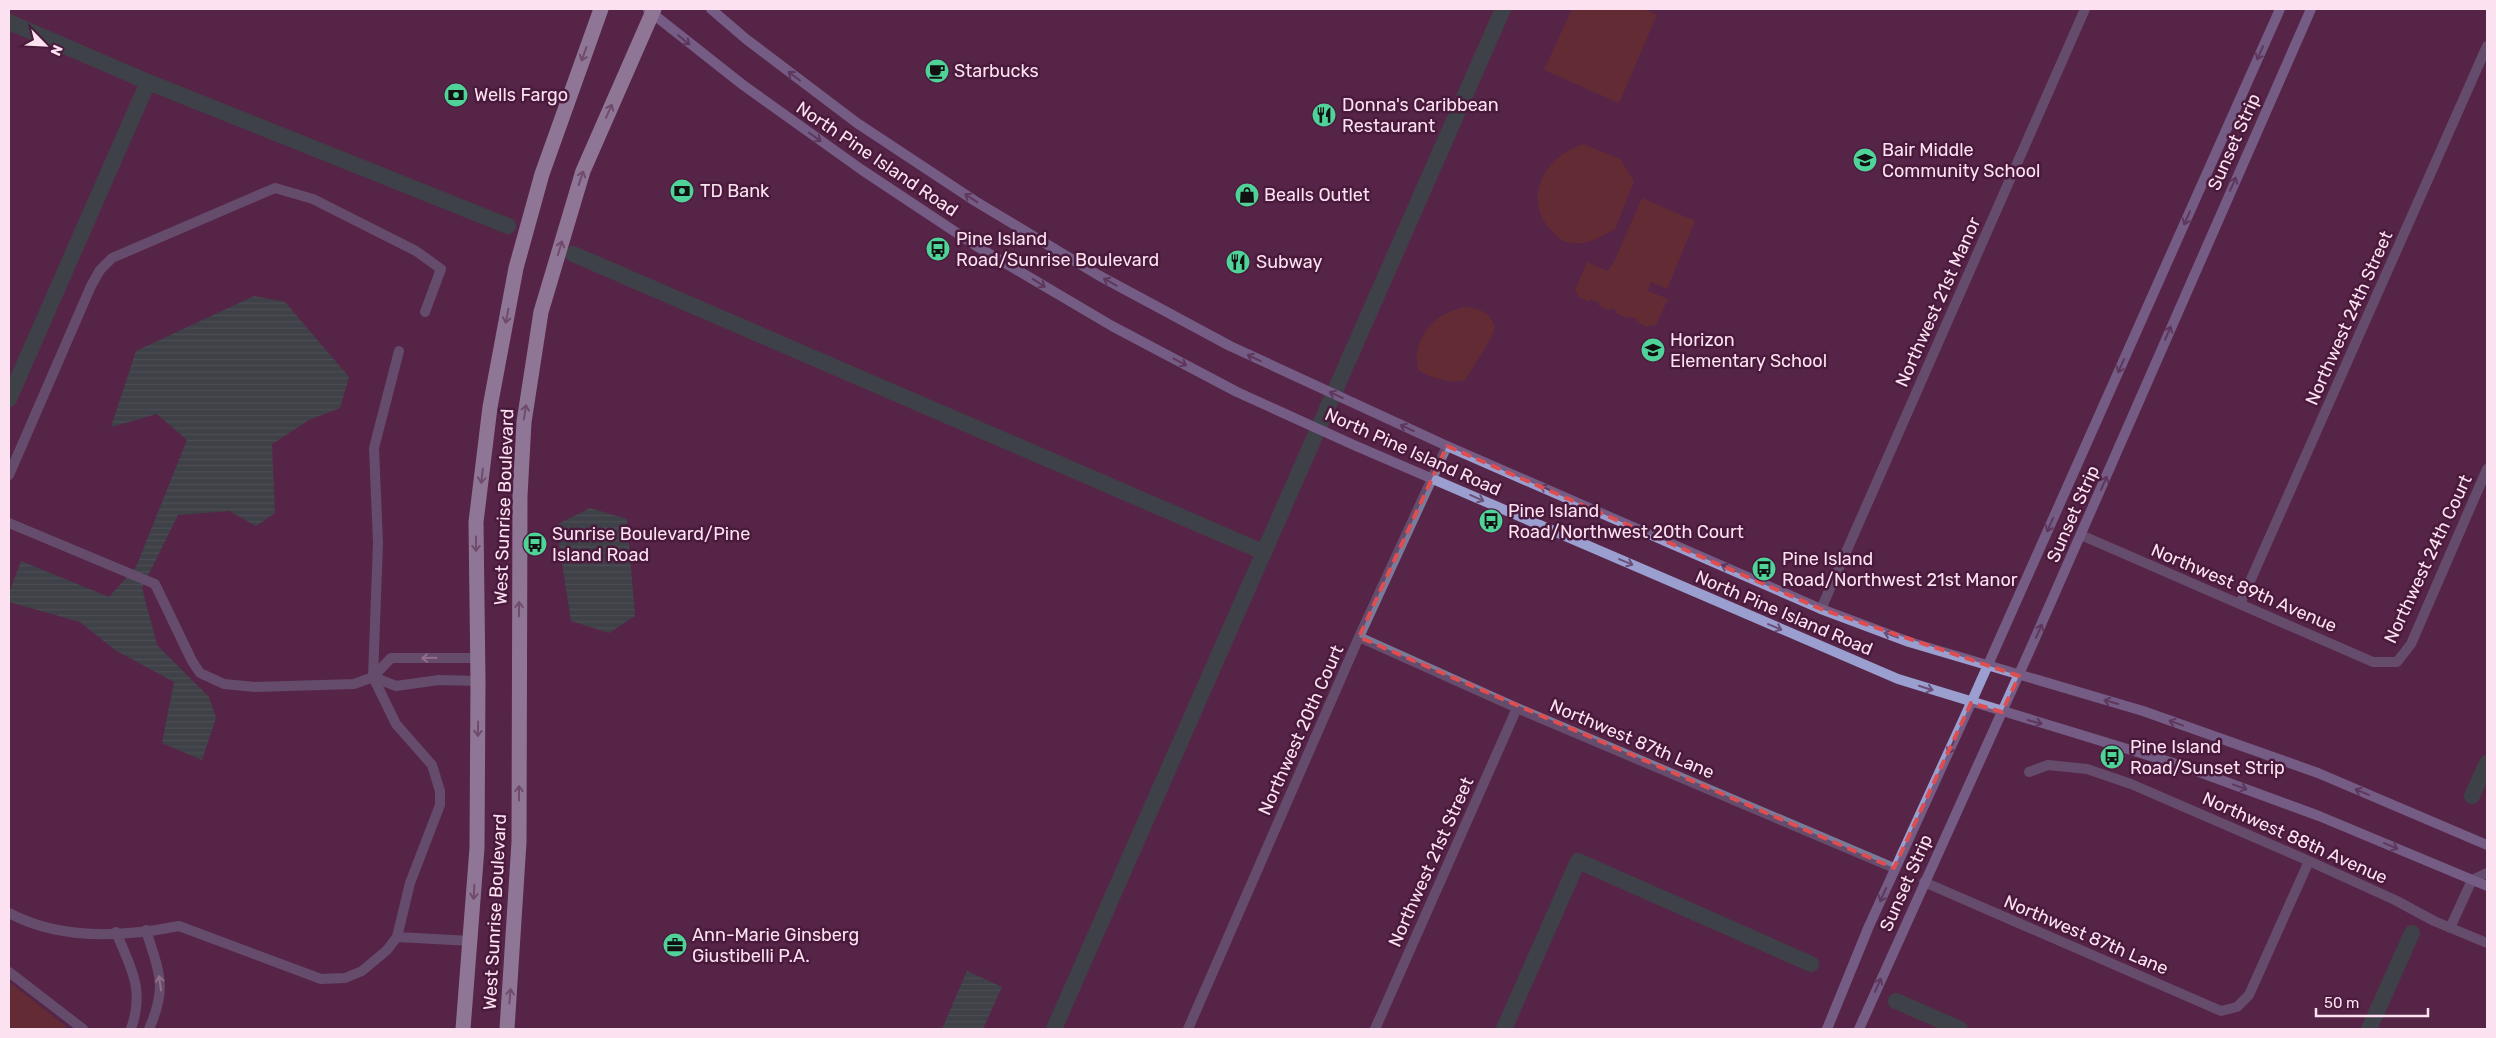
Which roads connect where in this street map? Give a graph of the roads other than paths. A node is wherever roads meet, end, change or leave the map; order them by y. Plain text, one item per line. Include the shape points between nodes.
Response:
1 (601, 9) edge
2 (711, 9) edge
3 (2085, 9) edge
4 (2280, 9) edge
5 (2311, 9) edge
6 (651, 10) edge
7 (2487, 46) edge
8 (425, 312) dead end
9 (400, 351) dead end
10 (1447, 446) junction
11 (2487, 469) edge
12 (9, 474) edge
13 (1432, 478) junction
14 (9, 524) edge
15 (2081, 535) junction
16 (2240, 604) junction
17 (1821, 609) junction
18 (1359, 637) junction
19 (478, 658) junction
20 (2397, 662) joint
21 (1988, 666) junction
22 (2019, 676) junction
23 (373, 677) junction
24 (478, 681) junction
25 (1971, 703) junction
26 (1517, 708) junction
27 (2002, 712) junction
28 (2029, 772) dead end
29 (2487, 845) edge
30 (2309, 861) junction
31 (1894, 868) junction
32 (2487, 873) edge
33 (2472, 880) junction
34 (1924, 882) junction
35 (2487, 886) edge
36 (9, 913) edge
37 (2450, 928) junction
38 (146, 930) junction
39 (116, 932) junction
40 (397, 937) junction
41 (471, 941) junction
42 (2487, 943) edge
43 (9, 972) edge
44 (83, 1029) edge
45 (130, 1029) edge
46 (150, 1029) edge
47 (464, 1029) edge
48 (507, 1029) edge
49 (1188, 1029) edge
50 (1375, 1029) edge
51 (1827, 1029) edge
52 (1859, 1029) edge

1 -> 19 highway, West Sunrise Boulevard via 554,134 516,268 490,407 476,522
10 -> 2 main road, North Pine Island Road via 1230,346 1098,275 975,201 857,124
3 - 17 street, Northwest 21st Manor
4 -> 21 main road, Sunset Strip
15 -> 5 main road, Sunset Strip
6 -> 13 main road, North Pine Island Road via 743,85 854,165 978,247 1112,326 1237,392
48 -> 6 highway, West Sunrise Boulevard via 519,842 520,515 524,422 541,312 574,201
7 - 16 street, Northwest 24th Street
8 - 12 street via 441,269 416,251 313,199 276,188 112,258 100,270
9 - 23 street via 374,448 378,543
10 - 13 street, Northwest 20th Court
17 -> 10 main road, North Pine Island Road
11 - 20 street, Northwest 24th Court via 2411,644
13 - 18 street, Northwest 20th Court
13 -> 25 main road, North Pine Island Road via 1898,679
14 - 23 street via 155,584 200,673 224,684 255,687 354,684
15 - 16 street, Northwest 89th Avenue
22 -> 15 main road, Sunset Strip
16 - 20 street, Northwest 89th Avenue via 2373,662
21 -> 17 main road, North Pine Island Road via 1909,642
18 - 26 street, Northwest 87th Lane
18 - 49 street, Northwest 20th Court
19 -> 23 street via 391,658
19 - 24 highway, West Sunrise Boulevard
21 - 22 main road, North Pine Island Road
21 - 25 main road, Sunset Strip
22 - 27 main road, Sunset Strip
29 -> 22 main road, North Pine Island Road via 2318,773 2142,711
23 - 24 street via 396,686 439,680
23 - 40 street via 396,724 432,765 440,790 440,805 410,883
24 -> 41 highway, West Sunrise Boulevard via 477,848
25 - 27 main road, North Pine Island Road
25 -> 31 main road, Sunset Strip
26 - 31 street, Northwest 87th Lane
26 - 50 street, Northwest 21st Street
27 -> 33 main road, North Pine Island Road via 2180,765 2319,816
27 - 34 main road, Sunset Strip
28 - 30 street, Northwest 88th Avenue via 2048,765 2087,769 2131,784
30 - 34 street, Northwest 87th Lane via 2249,995 2237,1008 2221,1011
30 - 37 street, Northwest 88th Avenue
31 -> 51 main road, Sunset Strip
32 - 33 street
33 - 35 main road, North Pine Island Road
33 - 37 street
52 -> 34 main road, Sunset Strip
36 - 39 street via 62,931
37 - 42 street, Northwest 88th Avenue
38 - 39 street
38 - 40 street via 179,926 322,980 345,978 362,971 388,950
46 -> 38 street via 162,993 159,971
39 - 45 street via 136,982 138,1002
40 - 41 street
41 - 47 highway, West Sunrise Boulevard
43 - 44 street

